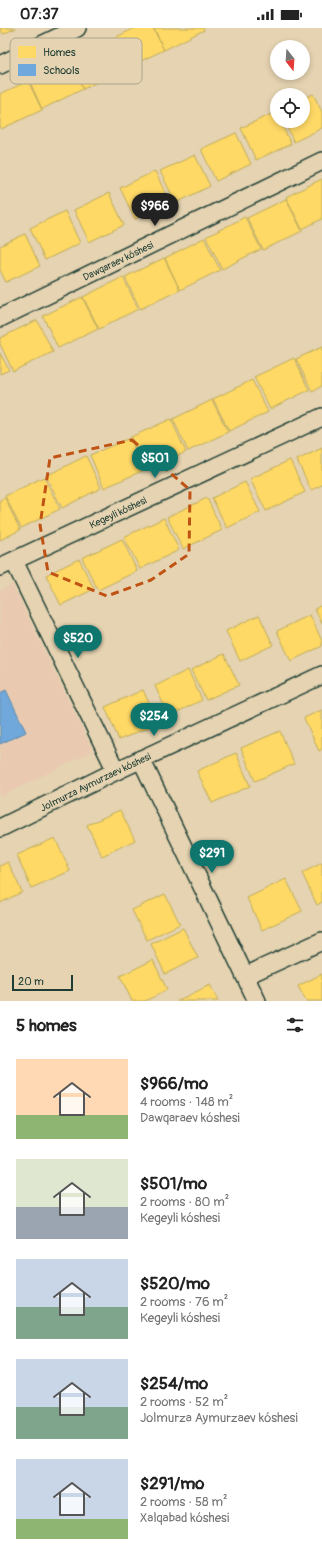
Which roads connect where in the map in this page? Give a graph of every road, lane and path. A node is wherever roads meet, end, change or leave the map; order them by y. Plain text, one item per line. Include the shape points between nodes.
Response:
1 (77, 28) edge
2 (56, 38) edge
3 (10, 60) edge
4 (0, 65) edge
5 (322, 161) edge
6 (0, 318) edge
7 (322, 417) edge
8 (7, 564) edge
9 (322, 675) edge
10 (141, 759) junction
11 (116, 771) junction
12 (0, 828) edge
13 (322, 941) edge
14 (246, 976) junction
15 (257, 1001) edge

1 - 2 street
3 - 4 street
5 - 6 street, Dawqaraev kóshesi
7 - 8 street, Kegeyli kóshesi
8 - 11 street
9 - 10 street, Jolmurza Aymurzaev kóshesi
10 - 11 street, Jolmurza Aymurzaev kóshesi
10 - 14 street
11 - 12 street, Jolmurza Aymurzaev kóshesi
13 - 14 street
14 - 15 street

